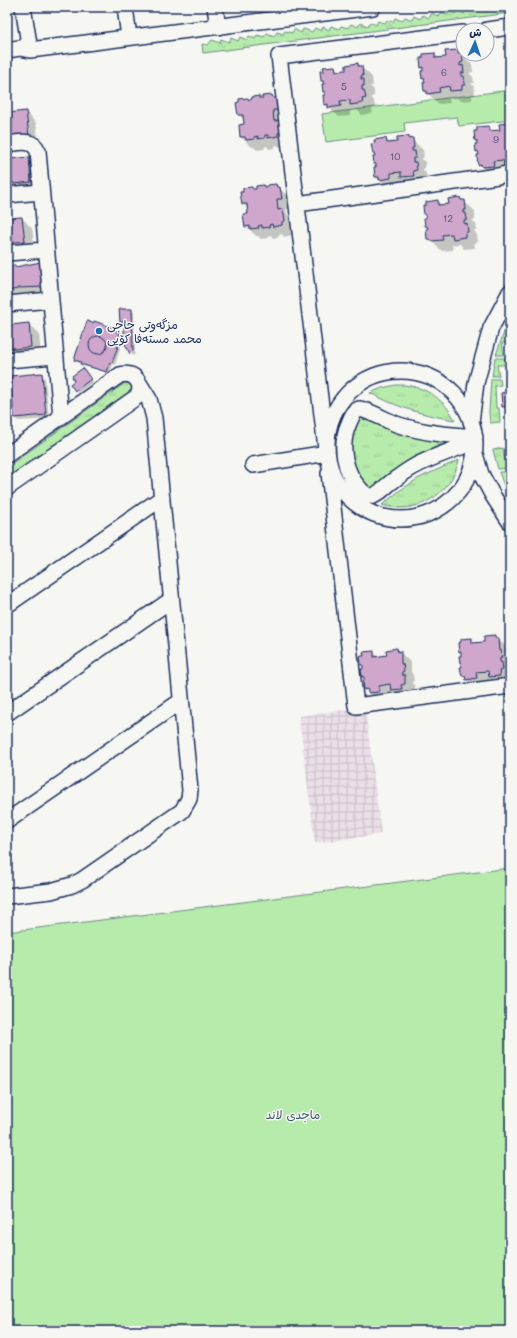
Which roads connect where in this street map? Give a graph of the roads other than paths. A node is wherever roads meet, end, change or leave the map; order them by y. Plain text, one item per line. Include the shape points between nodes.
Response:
1 (23, 7) edge
2 (125, 7) edge
3 (215, 7) edge
4 (373, 7) edge
5 (308, 11) edge
6 (218, 27) junction
7 (510, 27) edge
8 (495, 29) edge
9 (455, 34) edge
10 (128, 37) junction
11 (7, 50) edge
12 (30, 50) junction
13 (7, 58) edge
14 (7, 144) edge
15 (510, 173) edge
16 (41, 192) junction
17 (7, 195) edge
18 (297, 204) junction
19 (46, 250) junction
20 (7, 253) edge
21 (510, 292) edge
22 (50, 300) junction
23 (7, 304) edge
24 (55, 356) junction
25 (7, 360) edge
26 (139, 383) junction
27 (476, 383) junction
28 (452, 392) junction
29 (61, 418) junction
30 (471, 422) junction
31 (475, 444) junction
32 (327, 453) junction
33 (7, 455) edge
34 (253, 466) dead end
35 (464, 484) junction
36 (488, 486) junction
37 (7, 488) edge
38 (162, 498) junction
39 (510, 522) edge
40 (171, 600) junction
41 (7, 605) edge
42 (510, 686) edge
43 (181, 701) junction
44 (7, 713) edge
45 (7, 822) edge
46 (7, 896) edge

1 - 12 street
2 - 10 street
3 - 6 street
4 - 5 street
5 - 6 street
6 - 10 street
7 - 8 street
9 - 18 street via 279,56
10 - 12 street
11 - 12 street
12 - 13 street via 21,56
14 - 16 street via 29,142 37,148
15 - 18 street
16 - 17 street
16 - 19 street
18 - 32 street
19 - 20 street
19 - 22 street
21 - 27 street via 491,328
22 - 23 street
22 - 24 street
24 - 25 street
24 - 29 street
26 - 29 street via 129,374 120,375
26 - 37 street via 138,396
26 - 38 street via 152,409
27 - 28 street via 469,393
27 - 30 street
28 - 30 street via 462,404
28 - 32 street via 435,379 414,372 392,372 370,377 352,389 337,406 329,426
29 - 33 street
30 - 31 street
31 - 31 street via 397,425 359,409 355,411 347,426 344,455 347,469 354,482 364,493 374,496 416,466 445,453
31 - 35 street via 470,473
31 - 36 street via 481,474
32 - 34 street
32 - 35 street via 334,478 346,495 362,508 386,518 406,519 431,513 449,502
32 - 42 street via 356,706
35 - 36 street via 471,479 478,479
36 - 39 street
38 - 40 street
38 - 41 street
40 - 43 street
40 - 44 street
43 - 45 street
43 - 46 street via 190,795 188,804 182,811 72,885 51,891

